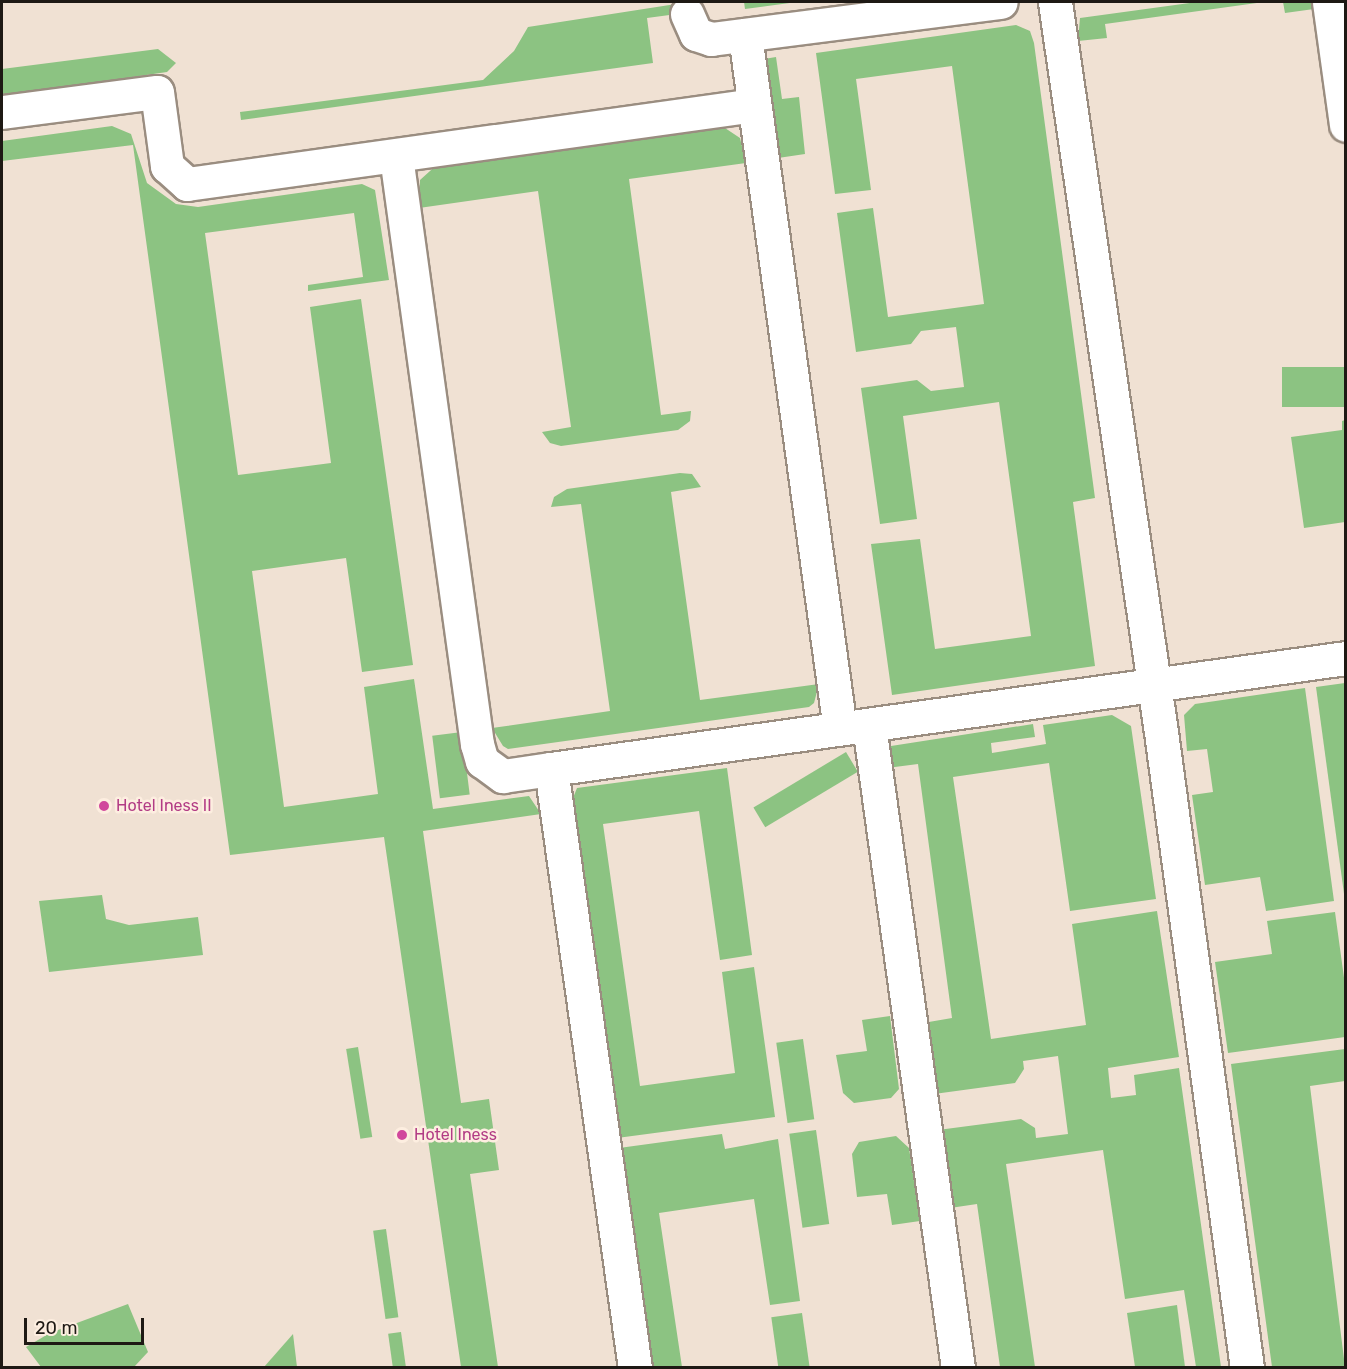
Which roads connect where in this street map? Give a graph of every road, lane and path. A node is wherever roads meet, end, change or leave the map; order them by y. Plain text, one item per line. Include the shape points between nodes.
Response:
1 (996, 2) edge
2 (1001, 2) edge
3 (1055, 2) edge
4 (1329, 2) edge
5 (687, 14) dead end
6 (745, 35) junction
7 (754, 105) junction
8 (2, 112) edge
9 (1346, 125) edge
10 (396, 156) junction
11 (1346, 658) edge
12 (1154, 685) junction
13 (854, 727) junction
14 (551, 769) junction
15 (635, 1368) edge
16 (958, 1368) edge
17 (1247, 1368) edge

1 - 2 street
1 - 6 street
3 - 12 street
4 - 9 street
5 - 6 street via 696,34 703,37
6 - 7 street
7 - 10 street
7 - 13 street
8 - 10 street via 157,92 167,166 187,184
10 - 14 street via 477,744 482,761 504,776
11 - 12 street
12 - 13 street
12 - 17 street
13 - 14 street
13 - 16 street
14 - 15 street

